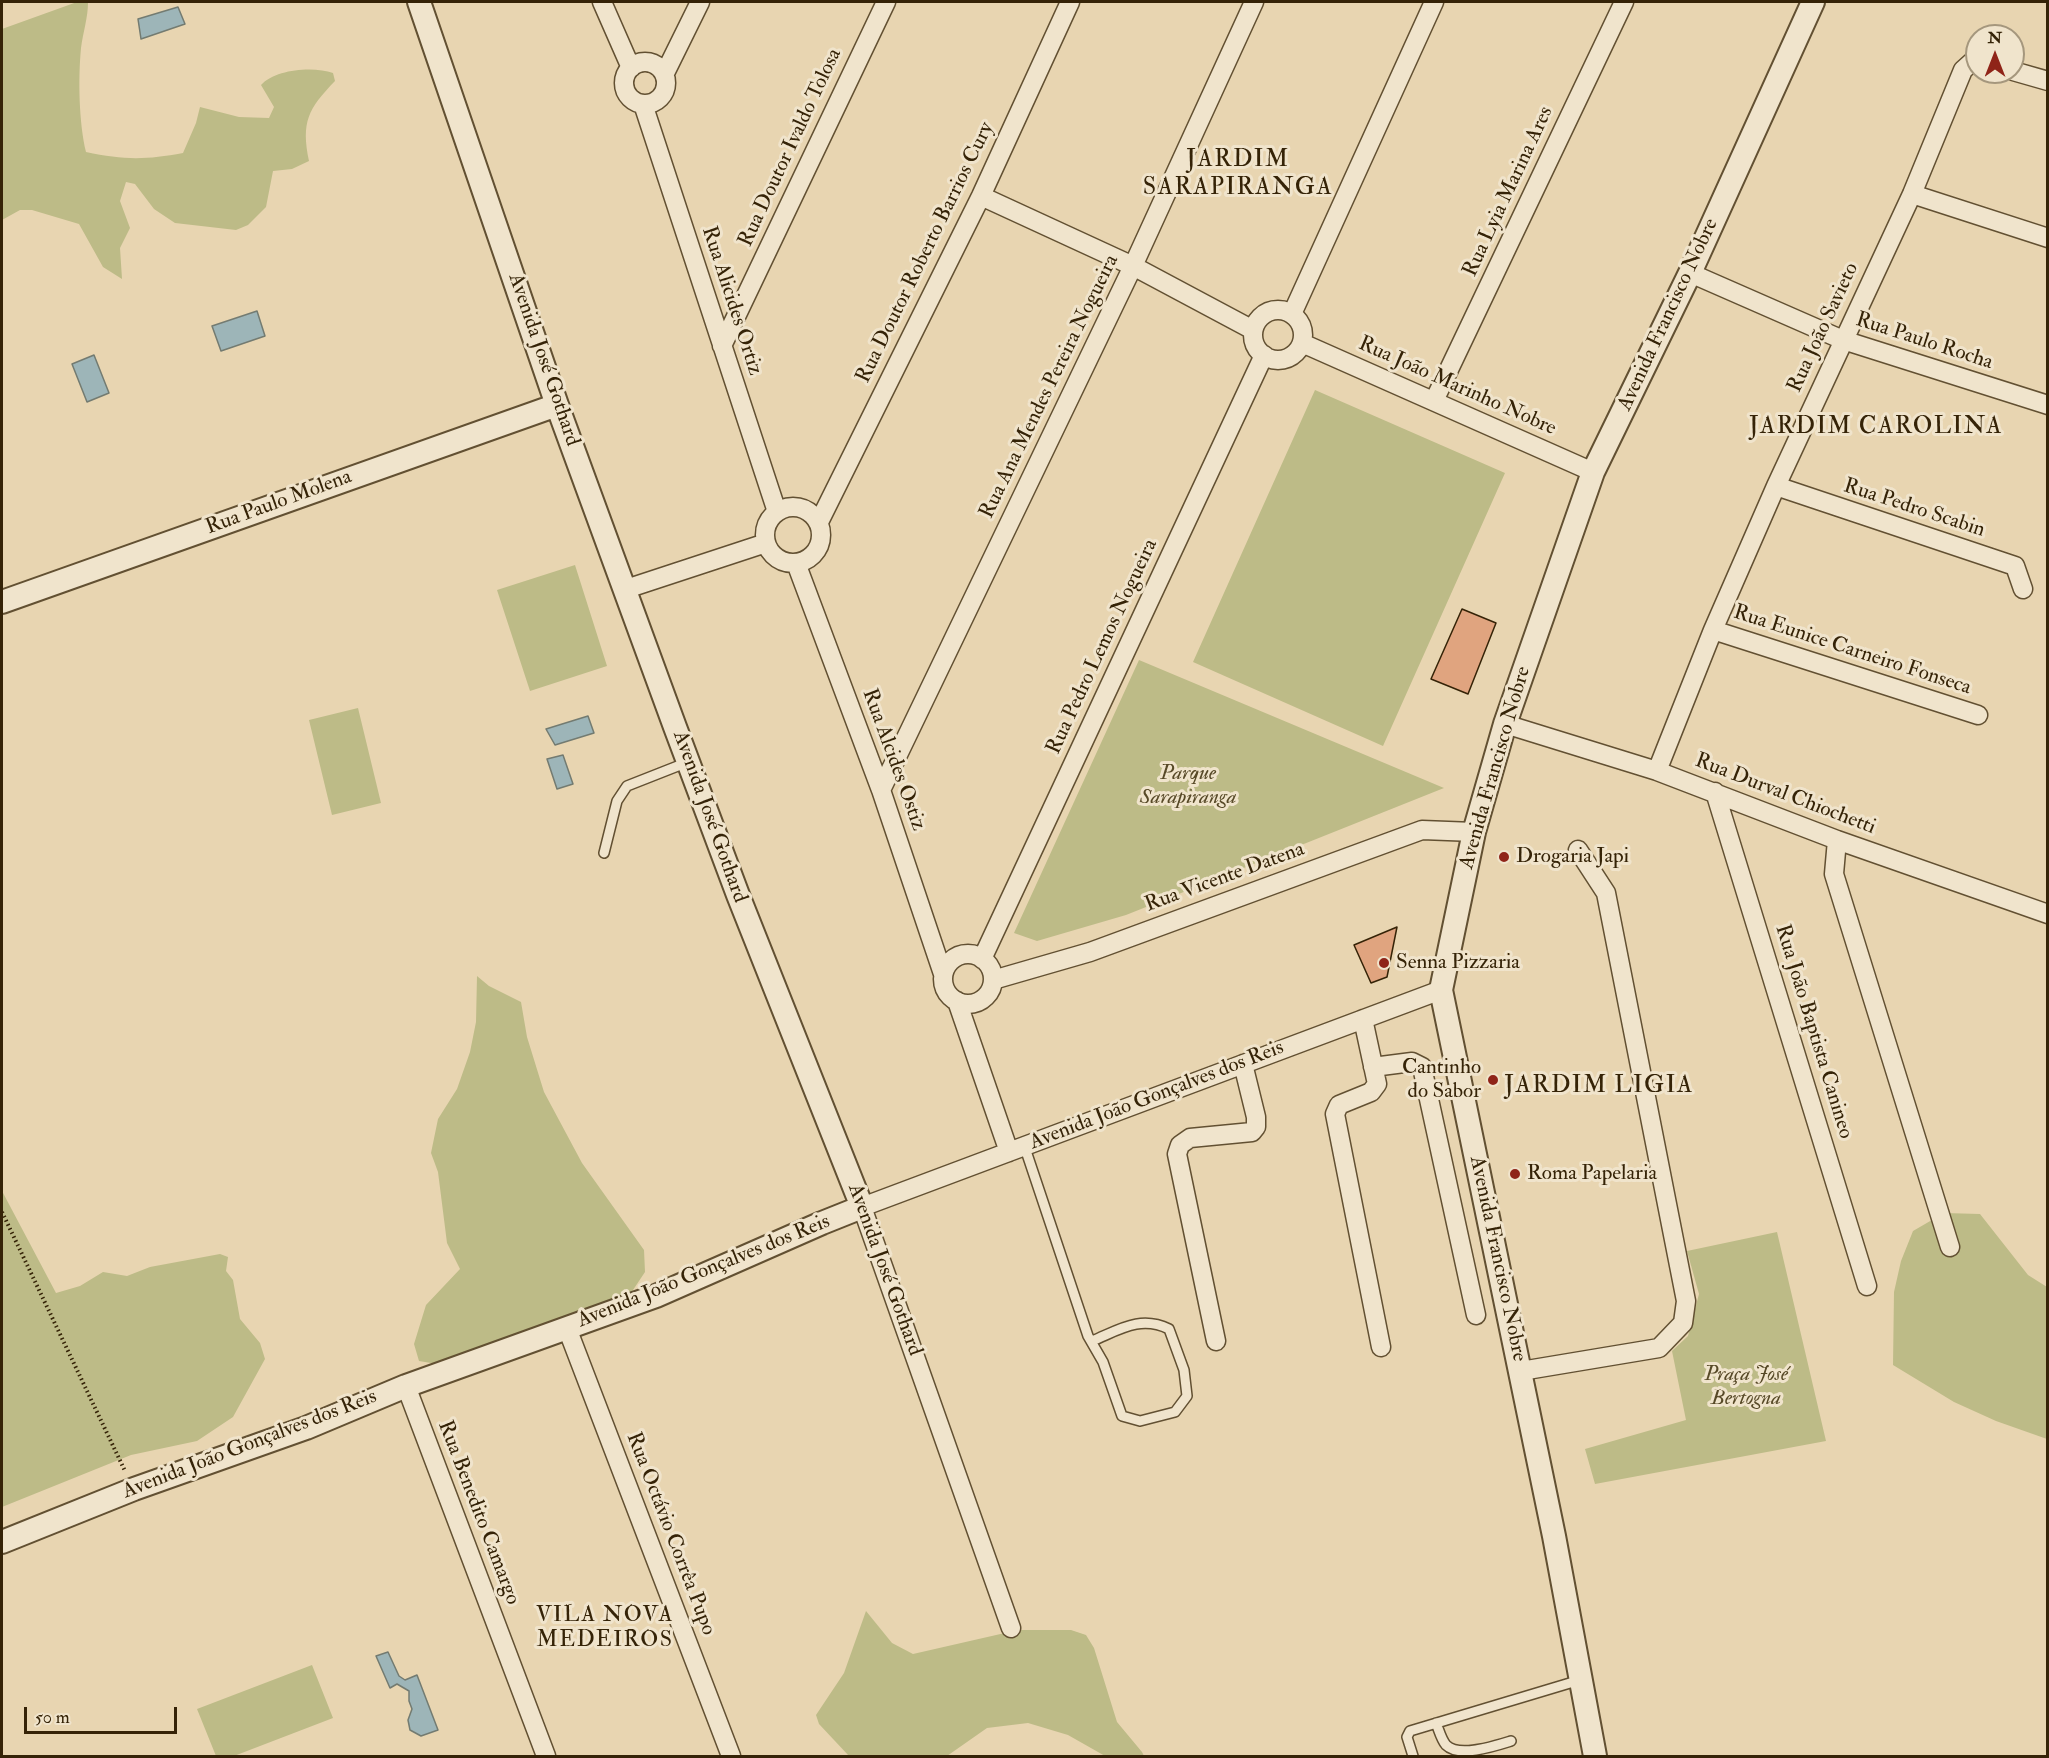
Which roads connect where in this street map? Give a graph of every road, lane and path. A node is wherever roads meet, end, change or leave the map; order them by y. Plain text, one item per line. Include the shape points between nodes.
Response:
1 (419, 2) edge
2 (602, 2) edge
3 (700, 2) edge
4 (886, 2) edge
5 (1070, 2) edge
6 (1254, 2) edge
7 (1434, 2) edge
8 (1624, 2) edge
9 (1813, 2) edge
10 (631, 68) junction
11 (665, 73) junction
12 (2025, 74) edge
13 (1965, 77) edge
14 (2048, 81) edge
15 (643, 104) junction
16 (1912, 194) junction
17 (981, 196) junction
18 (2048, 238) edge
19 (1133, 266) junction
20 (1690, 273) junction
21 (1292, 314) junction
22 (1253, 330) junction
23 (1843, 340) junction
24 (1302, 343) junction
25 (722, 346) junction
26 (1264, 355) junction
27 (1434, 401) junction
28 (558, 405) junction
29 (2048, 405) edge
30 (1593, 472) junction
31 (1776, 486) junction
32 (777, 512) junction
33 (819, 522) junction
34 (766, 543) junction
35 (796, 562) junction
36 (626, 589) junction
37 (2024, 589) dead end
38 (2, 602) edge
39 (1713, 630) junction
40 (1978, 715) dead end
41 (1505, 724) junction
42 (688, 762) junction
43 (1657, 771) junction
44 (881, 790) junction
45 (1715, 792) junction
46 (1474, 832) junction
47 (1838, 840) junction
48 (1578, 850) dead end
49 (604, 853) dead end
50 (2048, 915) edge
51 (982, 958) junction
52 (943, 974) junction
53 (993, 980) junction
54 (1441, 990) junction
55 (957, 1001) junction
56 (1363, 1019) junction
57 (1243, 1064) junction
58 (1373, 1067) junction
59 (1017, 1148) junction
60 (862, 1207) junction
61 (2, 1212) edge
62 (1950, 1247) dead end
63 (1867, 1286) dead end
64 (1476, 1315) dead end
65 (567, 1328) junction
66 (1092, 1341) junction
67 (1216, 1341) dead end
68 (1381, 1347) dead end
69 (1521, 1371) junction
70 (406, 1386) junction
71 (134, 1489) junction
72 (2, 1542) edge
73 (1011, 1628) dead end
74 (1580, 1680) junction
75 (1436, 1723) junction
76 (1511, 1741) dead end
77 (546, 1756) edge
78 (731, 1756) edge
79 (1413, 1756) edge
80 (1595, 1756) edge

1 - 28 street, Avenida José Gothard
2 - 10 street
3 - 11 street
4 - 25 street, Rua Doutor Ivaldo Tolosa
5 - 17 street, Rua Doutor Roberto Barrios Cury
6 - 19 street, Rua Ana Mendes Pereira Nogueira
7 - 21 street
8 - 27 street, Rua Lyia Marina Ares
9 - 20 street, Avenida Francisco Nobre
10 - 11 street via 648,63
10 - 15 street via 625,86 631,98
11 - 15 street via 661,97
12 - 14 street
13 - 16 street, Rua João Savieto
15 - 25 street, Rua Alicides Ortiz
16 - 18 street
16 - 23 street, Rua João Savieto
17 - 19 street
17 - 33 street, Rua Doutor Roberto Barrios Cury
19 - 22 street
19 - 44 street, Rua Ana Mendes Pereira Nogueira
20 - 23 street, Rua Paulo Rocha
20 - 30 street, Avenida Francisco Nobre
21 - 22 street via 1269,312 1261,316
21 - 24 street via 1302,327
22 - 26 street via 1256,347
23 - 29 street, Rua Paulo Rocha
23 - 31 street, Rua João Savieto
24 - 26 street via 1292,356 1284,359
24 - 27 street, Rua João Marinho Nobre
25 - 32 street, Rua Alicides Ortiz
26 - 51 street, Rua Pedro Lemos Nogueira
27 - 30 street, Rua João Marinho Nobre
28 - 36 street, Avenida José Gothard
28 - 38 street, Rua Paulo Molena
30 - 41 street, Avenida Francisco Nobre
31 - 37 street, Rua Pedro Scabin via 2015,566
31 - 39 street, Rua João Savieto
32 - 33 street via 795,506 813,514
32 - 34 street via 766,525
33 - 35 street via 818,548
34 - 35 street via 778,558
34 - 36 street
35 - 44 street, Rua Alcides Ostiz
36 - 42 street, Avenida José Gothard
39 - 40 street, Rua Eunice Carneiro Fonseca
39 - 43 street, Rua João Savieto
41 - 43 street, Rua Durval Chiochetti
41 - 46 street, Avenida Francisco Nobre
42 - 49 lane via 627,786 617,801
42 - 60 street, Avenida José Gothard
43 - 45 street, Rua Durval Chiochetti
44 - 52 street, Rua Alcides Ostiz
45 - 47 street, Rua Durval Chiochetti
45 - 63 street, Rua João Baptista Canineo
46 - 53 street, Rua Vicente Datena via 1422,830 1090,952
46 - 54 street, Avenida Francisco Nobre
47 - 50 street, Rua Durval Chiochetti
47 - 62 street via 1834,874
48 - 69 street via 1605,893 1686,1301 1683,1323 1659,1348
51 - 52 street via 958,956
51 - 53 street
52 - 55 street via 945,990
53 - 55 street via 981,1001
54 - 56 street, Avenida João Gonçalves dos Reis
54 - 69 street, Avenida Francisco Nobre
55 - 59 street
56 - 57 street, Avenida João Gonçalves dos Reis
56 - 58 street
57 - 59 street, Avenida João Gonçalves dos Reis
57 - 67 street via 1256,1127 1252,1132 1190,1138 1180,1145 1177,1154
58 - 64 street via 1412,1062 1422,1067
58 - 68 street via 1377,1084 1371,1092 1339,1105 1335,1114
59 - 60 street, Avenida João Gonçalves dos Reis
59 - 66 lane
60 - 65 street, Avenida João Gonçalves dos Reis via 656,1296
60 - 73 street, Avenida José Gothard
61 - 71 path
65 - 70 street, Avenida João Gonçalves dos Reis
65 - 78 street, Rua Octávio Corrêa Pupo
66 - 66 lane via 1122,1416 1140,1421 1175,1412 1187,1396 1184,1371 1169,1329 1140,1322
69 - 74 street, Avenida Francisco Nobre
70 - 71 street, Avenida João Gonçalves dos Reis via 306,1428
70 - 77 street, Rua Benedito Camargo
71 - 72 street, Avenida João Gonçalves dos Reis
74 - 75 lane
74 - 80 street, Avenida Francisco Nobre
75 - 76 lane via 1447,1746 1454,1750 1469,1752
75 - 79 lane via 1410,1731 1407,1737

